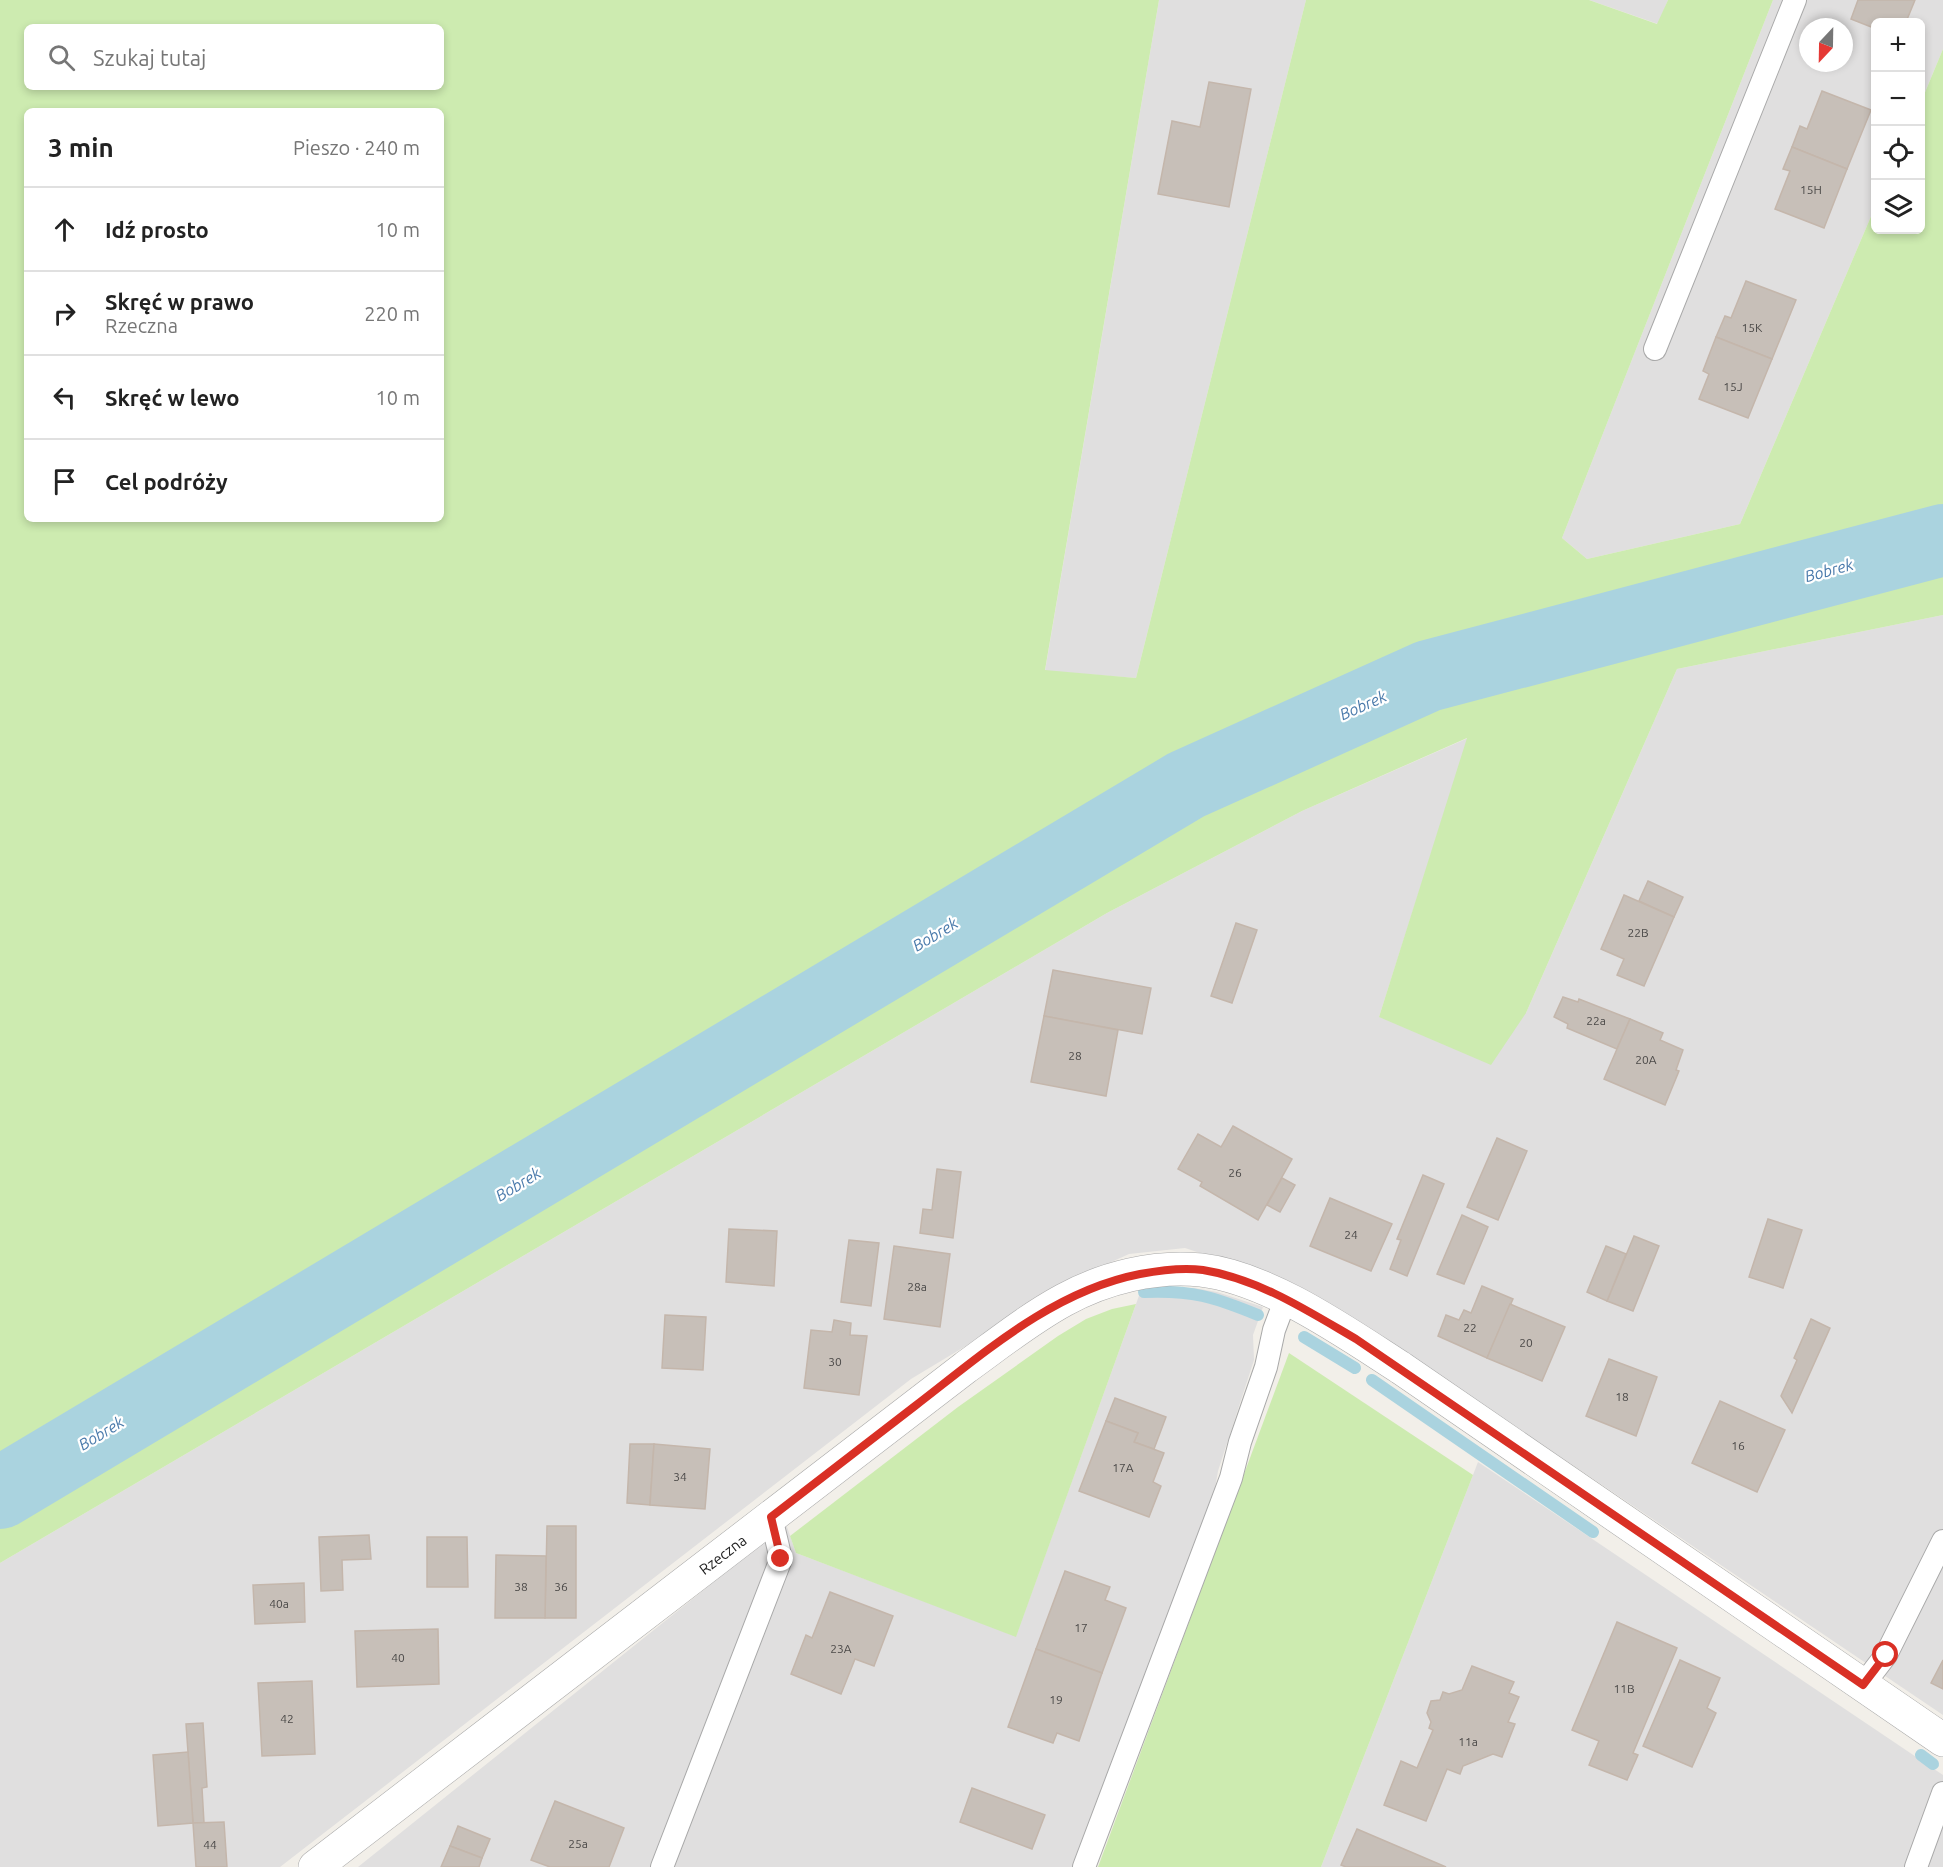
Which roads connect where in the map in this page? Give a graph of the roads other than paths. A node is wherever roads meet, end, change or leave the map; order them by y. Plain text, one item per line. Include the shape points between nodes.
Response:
1 (1795, 0) edge
2 (1655, 349) dead end
3 (1286, 1298) junction
4 (771, 1517) junction
5 (1943, 1541) edge
6 (1863, 1685) junction
7 (1943, 1740) edge
8 (1943, 1793) edge
9 (315, 1867) edge
10 (662, 1867) edge
11 (1084, 1867) edge
12 (1916, 1867) edge

1 - 2 lane
3 - 4 street, Rzeczna via 1231,1277 1180,1269 1129,1276 1084,1290 1005,1338
3 - 6 street, Rzeczna via 1401,1368
3 - 11 lane via 1231,1478
4 - 9 street, Rzeczna
4 - 10 lane via 781,1559
5 - 6 lane via 1886,1655
6 - 7 street, Rzeczna
8 - 12 lane

